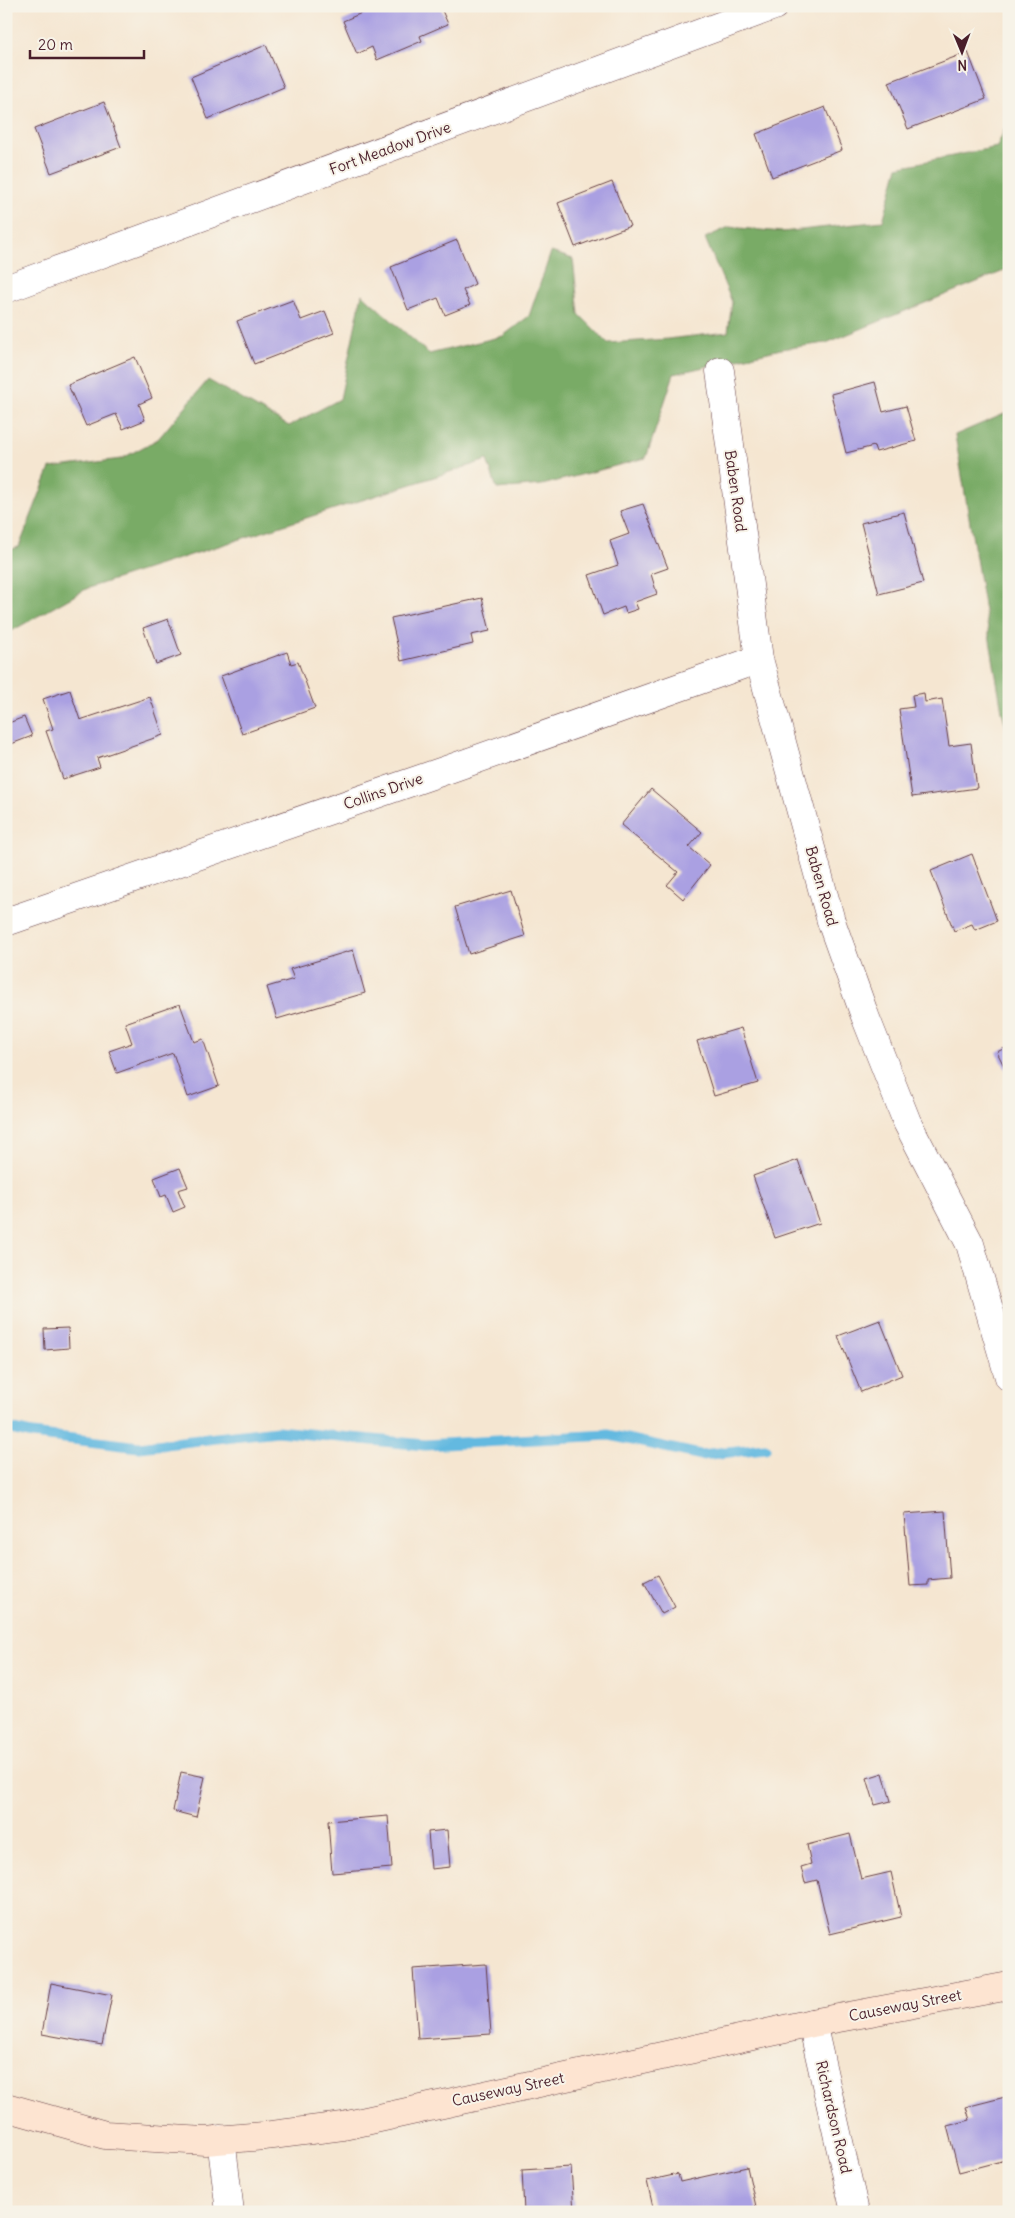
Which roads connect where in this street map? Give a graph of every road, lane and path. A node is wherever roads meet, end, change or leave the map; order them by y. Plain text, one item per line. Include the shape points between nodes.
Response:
1 (774, 6) edge
2 (6, 289) edge
3 (720, 371) dead end
4 (759, 659) junction
5 (6, 922) edge
6 (1009, 1377) edge
7 (1009, 1986) edge
8 (812, 2023) junction
9 (6, 2107) edge
10 (221, 2139) junction
11 (230, 2212) edge
12 (855, 2212) edge

1 - 2 street, Fort Meadow Drive
3 - 4 street, Baben Road
4 - 5 street, Collins Drive
4 - 6 street, Baben Road via 831,921 907,1122 970,1244
7 - 8 street, Causeway Street
8 - 10 street, Causeway Street via 343,2126
8 - 12 street, Richardson Road
9 - 10 street, Causeway Street via 105,2135 205,2141
10 - 11 street

